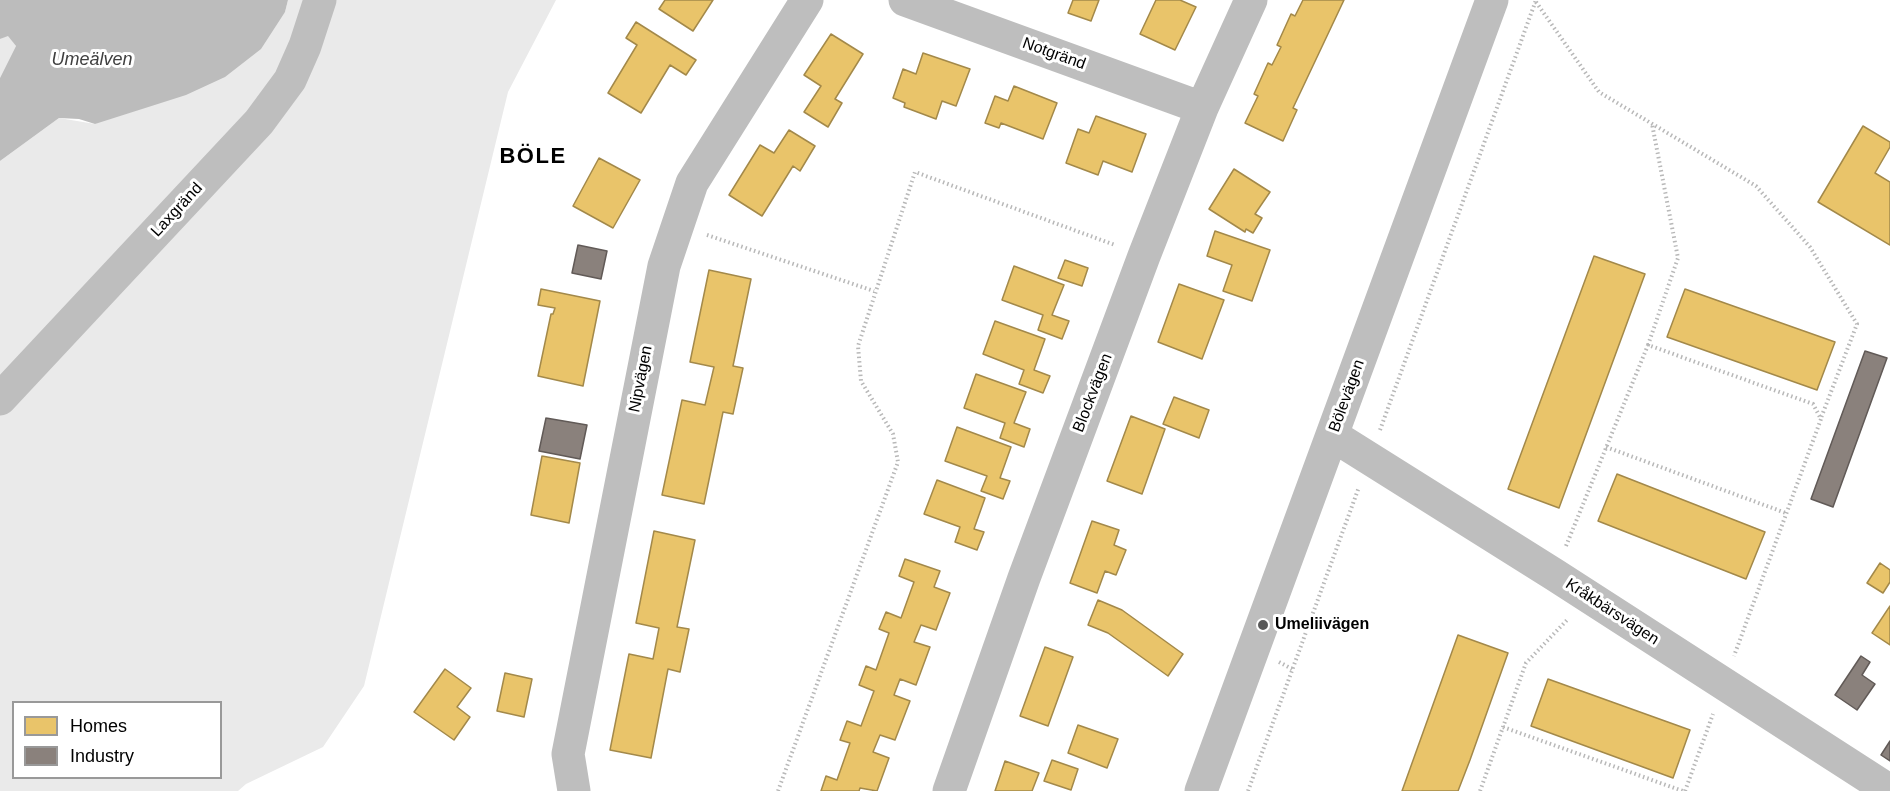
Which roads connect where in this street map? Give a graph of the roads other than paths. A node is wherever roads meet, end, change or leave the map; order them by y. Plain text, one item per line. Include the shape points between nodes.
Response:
1 (320, 0) edge
2 (807, 0) edge
3 (906, 0) edge
4 (1251, 0) edge
5 (1492, 0) edge
6 (1202, 108) junction
7 (0, 399) edge
8 (1332, 435) junction
9 (1843, 778) edge
10 (574, 791) edge
11 (949, 791) edge
12 (1201, 791) edge
13 (1890, 791) edge

1 - 7 street, Laxgränd via 290,80 259,122
2 - 10 street, Nipvägen via 692,183 664,266 568,754
3 - 6 street, Notgränd
4 - 6 street, Blockvägen
5 - 8 street, Bölevägen
6 - 11 street, Blockvägen via 1024,578
8 - 9 street, Kråkbärsvägen via 1724,685
8 - 12 street, Bölevägen
9 - 13 street, Kråkbärsvägen

